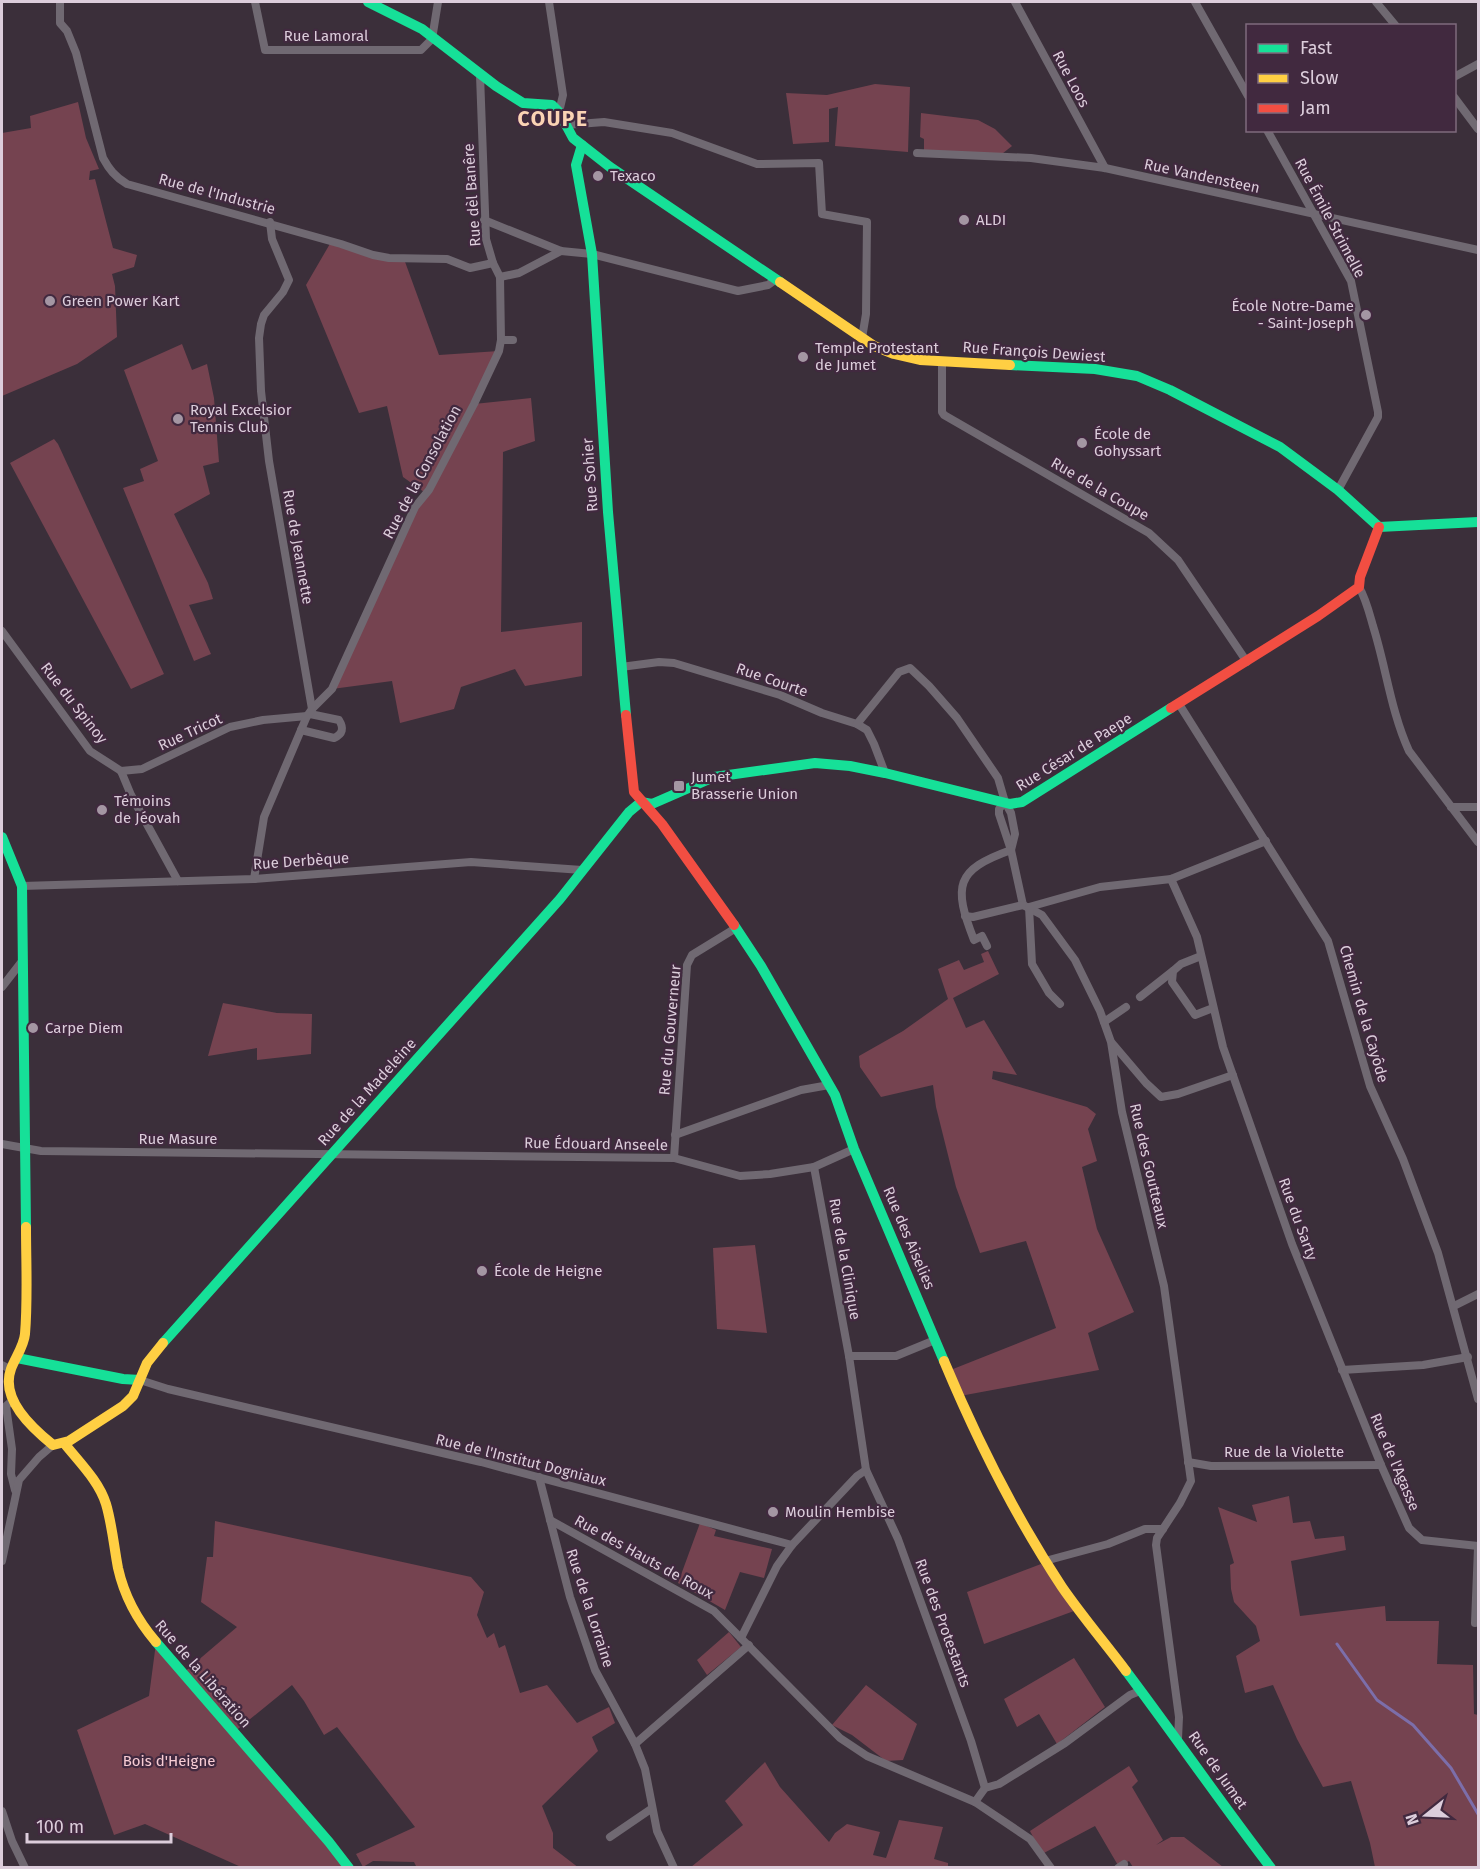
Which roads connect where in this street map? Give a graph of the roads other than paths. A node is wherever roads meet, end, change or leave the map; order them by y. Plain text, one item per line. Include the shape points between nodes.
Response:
1 (60, 2) edge
2 (255, 2) edge
3 (368, 2) edge
4 (438, 2) edge
5 (549, 2) edge
6 (1015, 2) edge
7 (1195, 2) edge
8 (1376, 2) edge
9 (1394, 24) edge
10 (432, 39) junction
11 (1479, 64) edge
12 (477, 72) junction
13 (1456, 76) edge
14 (1246, 92) edge
15 (1456, 98) edge
16 (559, 112) junction
17 (565, 125) junction
18 (1479, 129) edge
19 (1268, 132) edge
20 (582, 145) junction
21 (917, 153) dead end
22 (1105, 168) junction
23 (1315, 215) junction
24 (484, 220) junction
25 (270, 222) junction
26 (1479, 250) edge
27 (561, 251) junction
28 (592, 254) junction
29 (493, 262) junction
30 (500, 277) junction
31 (775, 280) junction
32 (862, 338) junction
33 (501, 340) junction
34 (513, 340) dead end
35 (942, 361) junction
36 (1338, 490) junction
37 (1479, 522) edge
38 (1379, 526) junction
39 (1359, 587) junction
40 (2, 632) edge
41 (1247, 662) junction
42 (621, 667) junction
43 (1179, 704) junction
44 (310, 713) junction
45 (857, 724) junction
46 (301, 730) junction
47 (122, 771) junction
48 (885, 773) junction
49 (641, 802) junction
50 (1005, 802) junction
51 (1451, 807) junction
52 (1479, 807) edge
53 (2, 837) edge
54 (1266, 841) junction
55 (1479, 842) edge
56 (1011, 850) junction
57 (582, 870) junction
58 (254, 879) junction
59 (1171, 879) junction
60 (177, 881) junction
61 (22, 886) junction
62 (1026, 906) junction
63 (965, 916) junction
64 (736, 928) junction
65 (987, 946) dead end
66 (1201, 956) junction
67 (23, 960) junction
68 (1173, 971) junction
69 (2, 987) edge
70 (1140, 996) dead end
71 (1060, 1004) dead end
72 (1126, 1007) dead end
73 (1213, 1008) junction
74 (1104, 1022) junction
75 (1111, 1042) junction
76 (1233, 1075) junction
77 (829, 1085) junction
78 (675, 1135) junction
79 (2, 1144) edge
80 (26, 1147) junction
81 (854, 1149) junction
82 (331, 1154) junction
83 (674, 1158) junction
84 (814, 1167) junction
85 (1479, 1294) edge
86 (1454, 1306) junction
87 (935, 1340) junction
88 (849, 1356) junction
89 (1468, 1357) junction
90 (17, 1358) junction
91 (6, 1367) edge
92 (1342, 1370) junction
93 (123, 1379) junction
94 (140, 1380) junction
95 (1479, 1399) edge
96 (13, 1400) junction
97 (123, 1406) junction
98 (59, 1444) junction
99 (1188, 1462) junction
100 (1381, 1465) junction
101 (866, 1470) junction
102 (539, 1478) junction
103 (15, 1495) junction
104 (550, 1520) junction
105 (1163, 1529) junction
106 (792, 1545) junction
107 (1479, 1547) edge
108 (2, 1561) edge
109 (1045, 1561) junction
110 (1475, 1623) dead end
111 (741, 1638) junction
112 (749, 1645) junction
113 (1140, 1691) junction
114 (1178, 1739) junction
115 (635, 1744) junction
116 (985, 1788) junction
117 (975, 1802) junction
118 (651, 1809) junction
119 (2, 1811) edge
120 (610, 1837) dead end
121 (25, 1868) edge
122 (349, 1868) edge
123 (674, 1868) edge
124 (1052, 1868) edge
125 (1271, 1868) edge

1 - 25 street, Rue de l'Industrie via 60,23 76,53 103,158 114,174 127,184
2 - 10 street, Rue Lamoral via 265,50 422,50
3 - 10 street via 406,20
4 - 10 street
5 - 16 street via 563,95
6 - 22 street, Rue Loos
7 - 14 street
8 - 9 street
10 - 12 street
11 - 13 street
12 - 16 street via 523,103 552,105
12 - 24 street, Rue dèl Banêre
15 - 18 street
16 - 17 street, Rue François Dewiest
17 - 20 street, Rue François Dewiest
17 - 32 street via 604,122 672,133 757,164 819,163 822,214 867,222
19 - 23 street, Rue Émile Strimelle
20 - 28 street, Rue Sohier via 576,165
20 - 31 street, Rue François Dewiest
21 - 22 street, Rue Vandensteen via 1031,158
22 - 23 street, Rue Vandensteen
23 - 26 street, Rue Vandensteen
23 - 36 street, Rue Émile Strimelle via 1351,281 1378,412
24 - 27 street
24 - 29 street, Rue dèl Banêre
25 - 29 street, Rue de l'Industrie via 389,258 447,259 470,268
25 - 44 street, Rue de Jeannette via 272,239 290,280 261,324 261,391
27 - 28 street
27 - 30 street via 519,273
28 - 31 street via 738,291
28 - 42 street, Rue Sohier
29 - 30 street, Rue dèl Banêre
30 - 33 street, Rue dèl Banêre
31 - 32 street, Rue François Dewiest
32 - 35 street, Rue François Dewiest via 894,354
33 - 34 street
33 - 44 street, Rue de la Consolation via 474,404 429,490 415,507 332,689
35 - 36 street, Rue François Dewiest via 1095,369 1137,376 1280,447
35 - 41 street, Rue de la Coupe via 944,415 1149,533 1178,560
36 - 38 street, Rue François Dewiest
37 - 38 street
38 - 39 street
39 - 41 street, Rue César de Paepe
39 - 51 street via 1380,649 1401,735
40 - 47 street, Rue du Spinoy via 90,751
41 - 43 street, Rue César de Paepe
42 - 45 street, Rue Courte via 674,663 780,695
42 - 49 street, Rue Sohier via 631,777
43 - 50 street, Rue César de Paepe via 1028,800
43 - 54 street, Chemin de la Cayôde
44 - 46 street
44 - 46 street, Rue Tricot via 339,720 342,731 334,738
44 - 47 street, Rue Tricot via 230,727 142,769
45 - 48 street via 867,730
45 - 50 street via 899,672 910,669 971,736 998,778
46 - 58 street via 264,817
47 - 60 street
48 - 49 street, Rue César de Paepe via 823,763 793,764 714,777 652,804
48 - 50 street, Rue César de Paepe
49 - 57 street, Rue de la Madeleine via 628,812
49 - 64 street, Rue des Aiselies via 662,824
50 - 56 street via 999,814
51 - 52 street
51 - 55 street
53 - 61 street
54 - 59 street
54 - 86 street, Chemin de la Cayôde via 1328,941 1370,1086 1415,1190
56 - 62 street
56 - 63 street via 973,867 964,877
57 - 58 street, Rue Derbèque via 471,862
57 - 82 street, Rue de la Madeleine
58 - 60 street, Rue Derbèque
59 - 62 street via 1100,887
59 - 66 street, Rue du Sarty via 1197,937
60 - 61 street, Rue Derbèque
61 - 67 street
62 - 63 street
62 - 71 street via 1032,964
62 - 74 street, Rue des Goutteaux via 1042,915 1075,960
63 - 65 street via 975,940 981,936
64 - 77 street, Rue des Aiselies
64 - 78 street, Rue du Gouverneur via 692,955 687,965
66 - 68 street
66 - 73 street, Rue du Sarty
67 - 69 street
67 - 80 street
68 - 70 street
68 - 73 street via 1172,981 1196,1016
72 - 74 street
73 - 76 street, Rue du Sarty
74 - 75 street, Rue des Goutteaux
75 - 76 street via 1161,1097 1178,1095
75 - 99 street, Rue des Goutteaux via 1122,1112 1164,1286
76 - 92 street, Rue du Sarty via 1292,1244
77 - 78 street via 801,1090
77 - 81 street, Rue des Aiselies
78 - 83 street, Rue du Gouverneur
79 - 80 street, Rue Masure
80 - 82 street, Rue Masure via 41,1151
80 - 90 street via 25,1337
81 - 84 street, Rue Édouard Anseele
81 - 87 street, Rue des Aiselies
82 - 83 street, Rue Édouard Anseele
82 - 94 street, Rue de la Madeleine via 177,1325 147,1363
83 - 84 street, Rue Édouard Anseele via 740,1176
84 - 88 street, Rue de la Clinique
85 - 86 street
86 - 89 street, Chemin de la Cayôde
87 - 88 street via 896,1356
87 - 109 street, Rue des Aiselies via 988,1461
88 - 101 street, Rue de la Clinique
89 - 92 street via 1423,1365
89 - 95 street, Chemin de la Cayôde
90 - 91 street
90 - 93 street
91 - 96 street
92 - 100 street, Rue de l'Agasse
93 - 94 street
93 - 97 street via 129,1396
94 - 97 street, Rue de la Madeleine
94 - 102 street, Rue de l'Institut Dogniaux
96 - 98 street, Rue de la Libération via 43,1437
96 - 103 street via 6,1406
97 - 98 street, Rue de la Madeleine
98 - 103 street via 39,1457 20,1480
98 - 122 street, Rue de la Libération via 99,1487 106,1503 119,1571 143,1627
99 - 100 street, Rue de la Violette via 1211,1466
99 - 105 street, Rue des Goutteaux via 1191,1480
100 - 107 street, Rue de l'Agasse via 1409,1528 1422,1540
101 - 106 street
101 - 116 street, Rue des Protestants via 904,1554
102 - 104 street, Rue de la Lorraine
102 - 106 street, Rue de l'Institut Dogniaux
103 - 108 street
104 - 111 street, Rue des Hauts de Roux via 714,1611
104 - 115 street, Rue de la Lorraine via 570,1597 596,1673
105 - 109 street via 1145,1529 1108,1544
105 - 114 street, Rue des Goutteaux via 1157,1538 1156,1555 1179,1717
106 - 111 street via 777,1566
107 - 110 street, Rue de l'Agasse
109 - 113 street, Rue des Aiselies
111 - 112 street, Rue des Hauts de Roux
112 - 115 street
112 - 117 street, Rue des Hauts de Roux via 840,1738 867,1756
113 - 114 street, Rue de Jumet
113 - 116 street via 1065,1743 999,1784
114 - 125 street, Rue de Jumet
115 - 118 street, Rue de la Lorraine via 645,1769
116 - 117 street
117 - 124 street, Rue des Hauts de Roux via 1030,1839
118 - 120 street
118 - 123 street, Rue de la Lorraine
119 - 121 street

